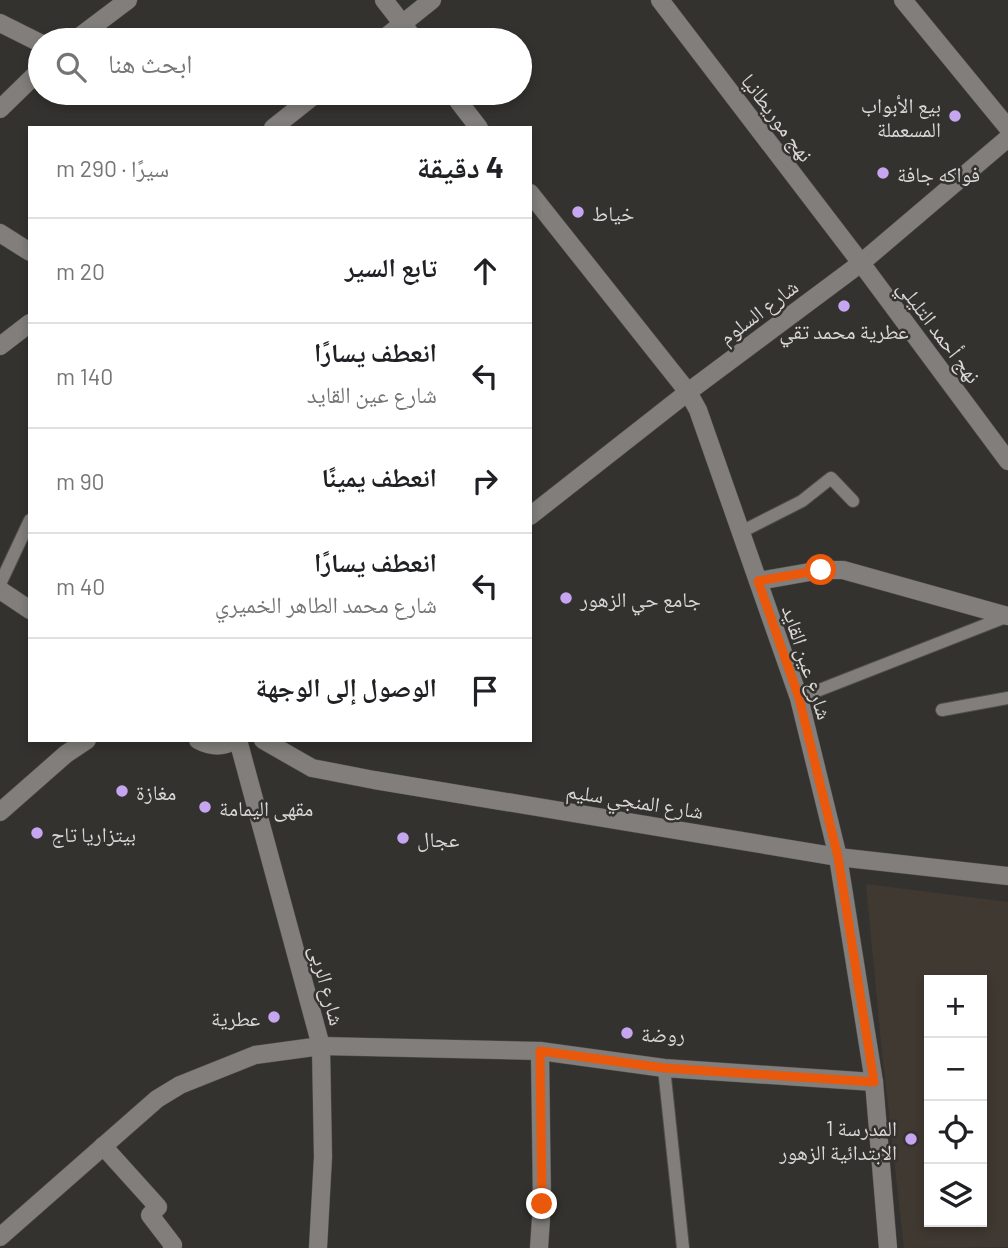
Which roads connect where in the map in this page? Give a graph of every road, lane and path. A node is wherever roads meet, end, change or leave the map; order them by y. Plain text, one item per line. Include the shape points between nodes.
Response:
1 (128, 0) edge
2 (384, 0) edge
3 (432, 0) edge
4 (660, 0) edge
5 (903, 0) edge
6 (0, 23) edge
7 (403, 23) junction
8 (91, 28) edge
9 (397, 28) edge
10 (407, 28) edge
11 (28, 37) edge
12 (28, 81) edge
13 (302, 105) edge
14 (461, 105) edge
15 (0, 108) edge
16 (276, 126) edge
17 (477, 126) edge
18 (1008, 128) edge
19 (1008, 138) edge
20 (532, 196) edge
21 (0, 233) edge
22 (28, 251) edge
23 (861, 263) junction
24 (28, 325) edge
25 (0, 346) edge
26 (688, 392) junction
27 (1008, 461) edge
28 (853, 501) dead end
29 (532, 514) edge
30 (28, 524) edge
31 (741, 532) junction
32 (758, 581) junction
33 (0, 584) edge
34 (0, 590) edge
35 (28, 609) edge
36 (1008, 616) edge
37 (799, 698) junction
38 (1008, 698) edge
39 (942, 710) dead end
40 (84, 742) edge
41 (202, 742) edge
42 (233, 742) edge
43 (238, 742) edge
44 (267, 742) edge
45 (0, 812) edge
46 (838, 857) junction
47 (1008, 876) edge
48 (321, 1046) junction
49 (540, 1051) junction
50 (664, 1068) junction
51 (874, 1082) junction
52 (103, 1146) junction
53 (0, 1237) edge
54 (10, 1248) edge
55 (172, 1248) edge
56 (318, 1248) edge
57 (539, 1248) edge
58 (683, 1248) edge
59 (888, 1248) edge

1 - 8 street
2 - 7 street
3 - 7 street
4 - 23 street, نهج موريطانيا
5 - 18 street
6 - 11 street
7 - 9 street
7 - 10 street
12 - 15 street
13 - 16 street
14 - 17 street
19 - 23 street, شارع السلوم
20 - 26 street, شارع عين القايد
21 - 22 street
23 - 26 street, شارع السلوم
23 - 27 street, نهج أحمد التليلي
24 - 25 street
26 - 29 street, شارع السلوم
26 - 31 street, شارع عين القايد
28 - 31 lane via 831,478 802,501
30 - 33 lane
31 - 32 street, شارع عين القايد
32 - 36 street via 843,570
32 - 37 street, شارع عين القايد
34 - 35 street
36 - 37 lane
37 - 46 street, شارع عين القايد
38 - 39 lane
40 - 45 street
41 - 42 street via 218,746
43 - 48 street, شارع الربى
44 - 46 street, شارع المنجي سليم via 312,768
46 - 47 street, شارع المنجي سليم
46 - 51 street, شارع عين القايد
48 - 49 street
48 - 52 street via 255,1055 180,1085 157,1098
48 - 56 street, شارع الربى via 323,1157
49 - 50 street
49 - 57 street
50 - 51 street
50 - 58 lane
51 - 59 street, شارع عين القايد
52 - 53 street
52 - 55 street via 158,1207 150,1215
53 - 54 street

